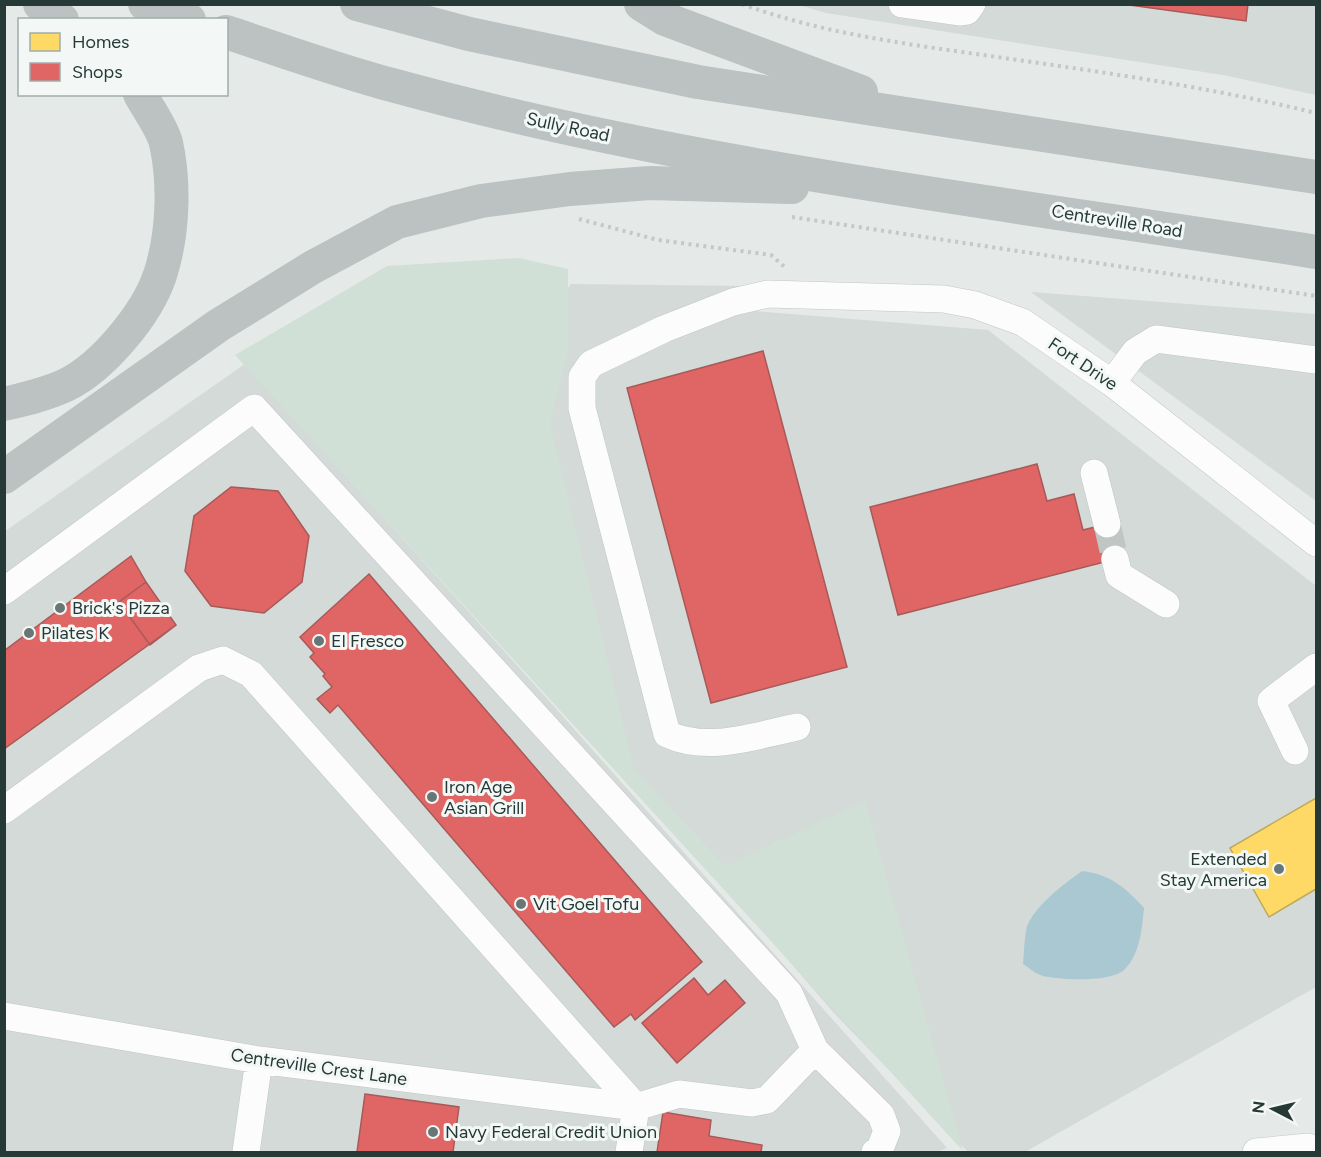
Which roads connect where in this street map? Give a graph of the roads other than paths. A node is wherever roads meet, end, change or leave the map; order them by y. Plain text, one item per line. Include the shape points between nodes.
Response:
1 (40, 4) edge
2 (144, 4) edge
3 (357, 4) edge
4 (641, 4) edge
5 (902, 4) edge
6 (972, 4) edge
7 (59, 18) edge
8 (183, 18) edge
9 (228, 33) edge
10 (141, 96) edge
11 (942, 120) junction
12 (1317, 177) edge
13 (917, 191) junction
14 (1317, 252) edge
15 (1317, 360) edge
16 (1112, 383) junction
17 (4, 404) edge
18 (1094, 473) dead end
19 (4, 477) edge
20 (1107, 524) tunnel mouth
21 (1317, 543) edge
22 (1115, 559) tunnel mouth
23 (4, 591) edge
24 (1166, 604) dead end
25 (1317, 666) edge
26 (797, 727) dead end
27 (1295, 751) dead end
28 (4, 810) edge
29 (4, 1017) edge
30 (815, 1050) junction
31 (259, 1060) junction
32 (636, 1107) junction
33 (1317, 1149) edge
34 (246, 1152) edge
35 (629, 1152) edge
36 (875, 1152) edge
37 (1256, 1152) edge

1 - 7 highway
2 - 8 highway
3 - 11 highway via 469,34 698,82
4 - 11 highway via 665,19 771,61
5 - 6 street via 959,12 967,11
9 - 13 highway, Sully Road via 452,101 661,147
10 - 17 highway via 167,150 171,219 160,276 141,313 107,356 67,385
11 - 12 highway
13 - 14 highway, Centreville Road
13 - 19 highway via 650,183 552,190 481,201 397,222 313,267 219,325
15 - 16 street via 1156,339 1135,352
16 - 21 street, Fort Drive
16 - 26 street, Fort Drive via 1022,322 975,305 944,299 768,294 733,302 664,329 591,364 582,377 582,408 667,734 685,742 714,744
18 - 20 street
22 - 24 street via 1119,574
23 - 30 street via 254,408 789,993
25 - 27 street via 1271,701
28 - 32 street via 199,668 223,660 251,674
29 - 31 street, Centreville Crest Lane
30 - 32 street via 767,1100 752,1103 679,1094
30 - 36 street via 881,1115 887,1131
31 - 32 street, Centreville Crest Lane
31 - 34 street
32 - 35 street
33 - 37 street

